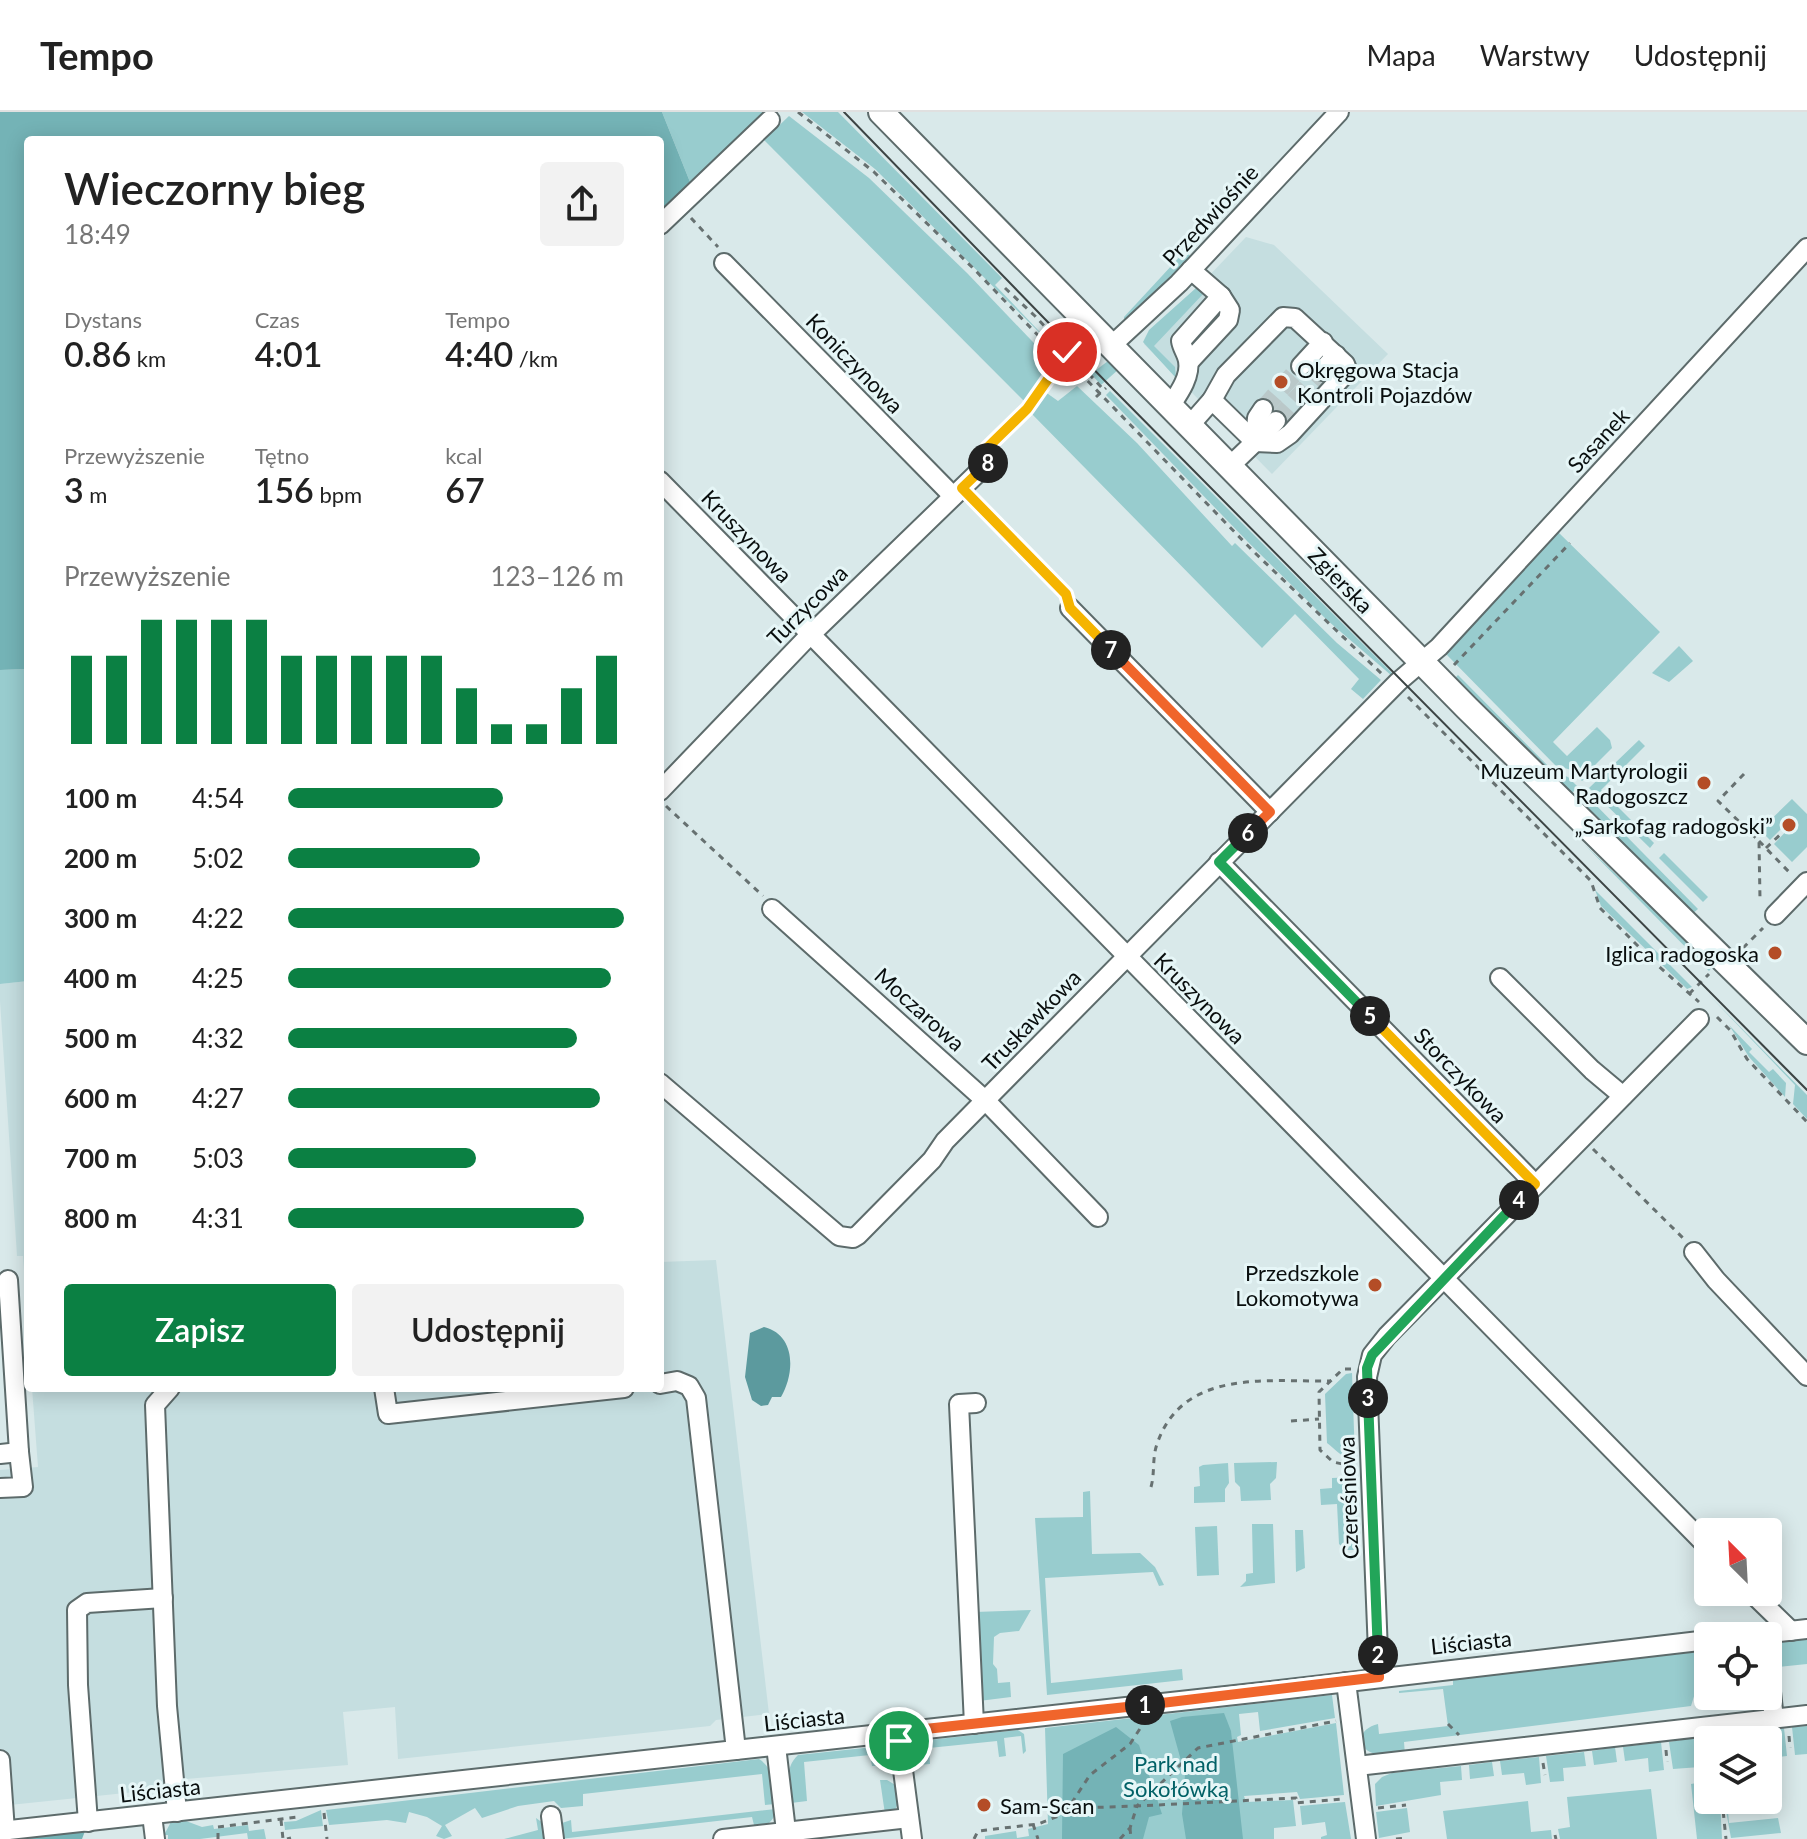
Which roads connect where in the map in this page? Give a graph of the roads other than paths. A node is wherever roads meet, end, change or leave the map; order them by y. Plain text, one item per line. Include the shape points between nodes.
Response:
1 (881, 112) edge
2 (1339, 112) edge
3 (770, 120) dead end
4 (664, 221) edge
5 (1807, 248) edge
6 (724, 263) road end
7 (1191, 270) junction
8 (1111, 346) junction
9 (1329, 349) junction
10 (1301, 366) tunnel mouth
11 (1322, 371) tunnel mouth
12 (1212, 400) junction
13 (1171, 405) junction
14 (1269, 415) tunnel mouth
15 (1190, 425) junction
16 (1255, 442) junction
17 (993, 458) road end
18 (1230, 466) junction
19 (664, 485) edge
20 (957, 492) junction
21 (1070, 608) road end
22 (810, 635) junction
23 (1422, 662) junction
24 (664, 779) edge
25 (1270, 812) junction
26 (1219, 862) junction
27 (1807, 882) edge
28 (772, 909) road end
29 (1775, 915) road end
30 (1126, 957) junction
31 (1500, 978) dead end
32 (1699, 1019) dead end
33 (1807, 1042) edge
34 (664, 1086) edge
35 (1623, 1096) junction
36 (986, 1101) junction
37 (1535, 1184) junction
38 (1098, 1217) dead end
39 (1694, 1252) road end
40 (1444, 1277) junction
41 (8, 1280) dead end
42 (1807, 1376) edge
43 (664, 1383) edge
44 (166, 1392) edge
45 (385, 1392) edge
46 (588, 1392) edge
47 (976, 1403) dead end
48 (19, 1452) junction
49 (0, 1454) edge
50 (0, 1488) edge
51 (1694, 1533) edge
52 (163, 1598) junction
53 (1769, 1606) edge
54 (1799, 1630) edge
55 (1694, 1642) edge
56 (1379, 1677) junction
57 (1346, 1682) junction
58 (1773, 1710) edge
59 (1807, 1715) edge
60 (1774, 1719) junction
61 (974, 1724) junction
62 (898, 1732) junction
63 (776, 1746) junction
64 (736, 1750) junction
65 (0, 1760) edge
66 (1357, 1766) junction
67 (177, 1812) junction
68 (152, 1815) junction
69 (551, 1816) dead end
70 (909, 1818) junction
71 (88, 1822) junction
72 (2, 1831) edge
73 (786, 1831) junction
74 (155, 1839) edge
75 (554, 1839) edge
76 (723, 1839) edge
77 (912, 1839) edge
78 (1366, 1839) edge

1 - 8 main road, Zgierska
2 - 7 street, Przedwiośnie
3 - 4 street
5 - 23 street, Sasanek
6 - 20 street, Koniczynowa
7 - 8 street, Przedwiośnie
7 - 13 street via 1221,296 1181,341 1189,362
8 - 13 main road, Zgierska
9 - 10 street
9 - 11 street
9 - 12 street via 1295,318 1283,317 1226,375
9 - 16 street via 1347,369 1336,384 1290,434 1277,443
12 - 15 street
12 - 16 street
13 - 15 main road, Zgierska
14 - 16 street
15 - 18 main road, Zgierska
16 - 18 street
17 - 20 street, Turzycowa
18 - 23 main road, Zgierska
19 - 22 street, Kruszynowa
20 - 22 street, Turzycowa
21 - 25 street
22 - 24 street, Turzycowa
22 - 30 street, Kruszynowa
23 - 25 street, Truskawkowa
23 - 33 main road, Zgierska
25 - 26 street, Truskawkowa
26 - 30 street, Truskawkowa
26 - 37 street, Storczykowa
27 - 29 street
28 - 36 street, Moczarowa
30 - 36 street, Truskawkowa
30 - 40 street, Kruszynowa
31 - 35 street
32 - 35 street
34 - 36 street, Truskawkowa via 845,1238 864,1230
35 - 37 street
36 - 38 street, Moczarowa
37 - 40 street
39 - 42 street
40 - 51 street, Kruszynowa
40 - 56 street, Czereśniowa via 1387,1336 1367,1368
41 - 48 street
43 - 64 street via 689,1386 696,1398
44 - 52 street via 155,1405
45 - 46 street via 388,1414
47 - 61 street via 959,1404
48 - 49 street
48 - 50 street via 23,1487
52 - 67 street
52 - 71 street via 87,1603 77,1610
53 - 54 street
55 - 56 street, Liściasta
56 - 57 street, Liściasta
57 - 61 street, Liściasta
57 - 66 street
58 - 60 street
59 - 60 street
60 - 66 street
61 - 62 street, Liściasta
62 - 63 street, Liściasta
62 - 70 street
63 - 64 street, Liściasta
63 - 73 street
64 - 67 street, Liściasta
65 - 72 street
66 - 78 street
67 - 68 street, Liściasta
68 - 71 street, Liściasta
68 - 74 street
69 - 75 street
70 - 73 street
70 - 77 street
71 - 72 street, Liściasta
73 - 76 street

